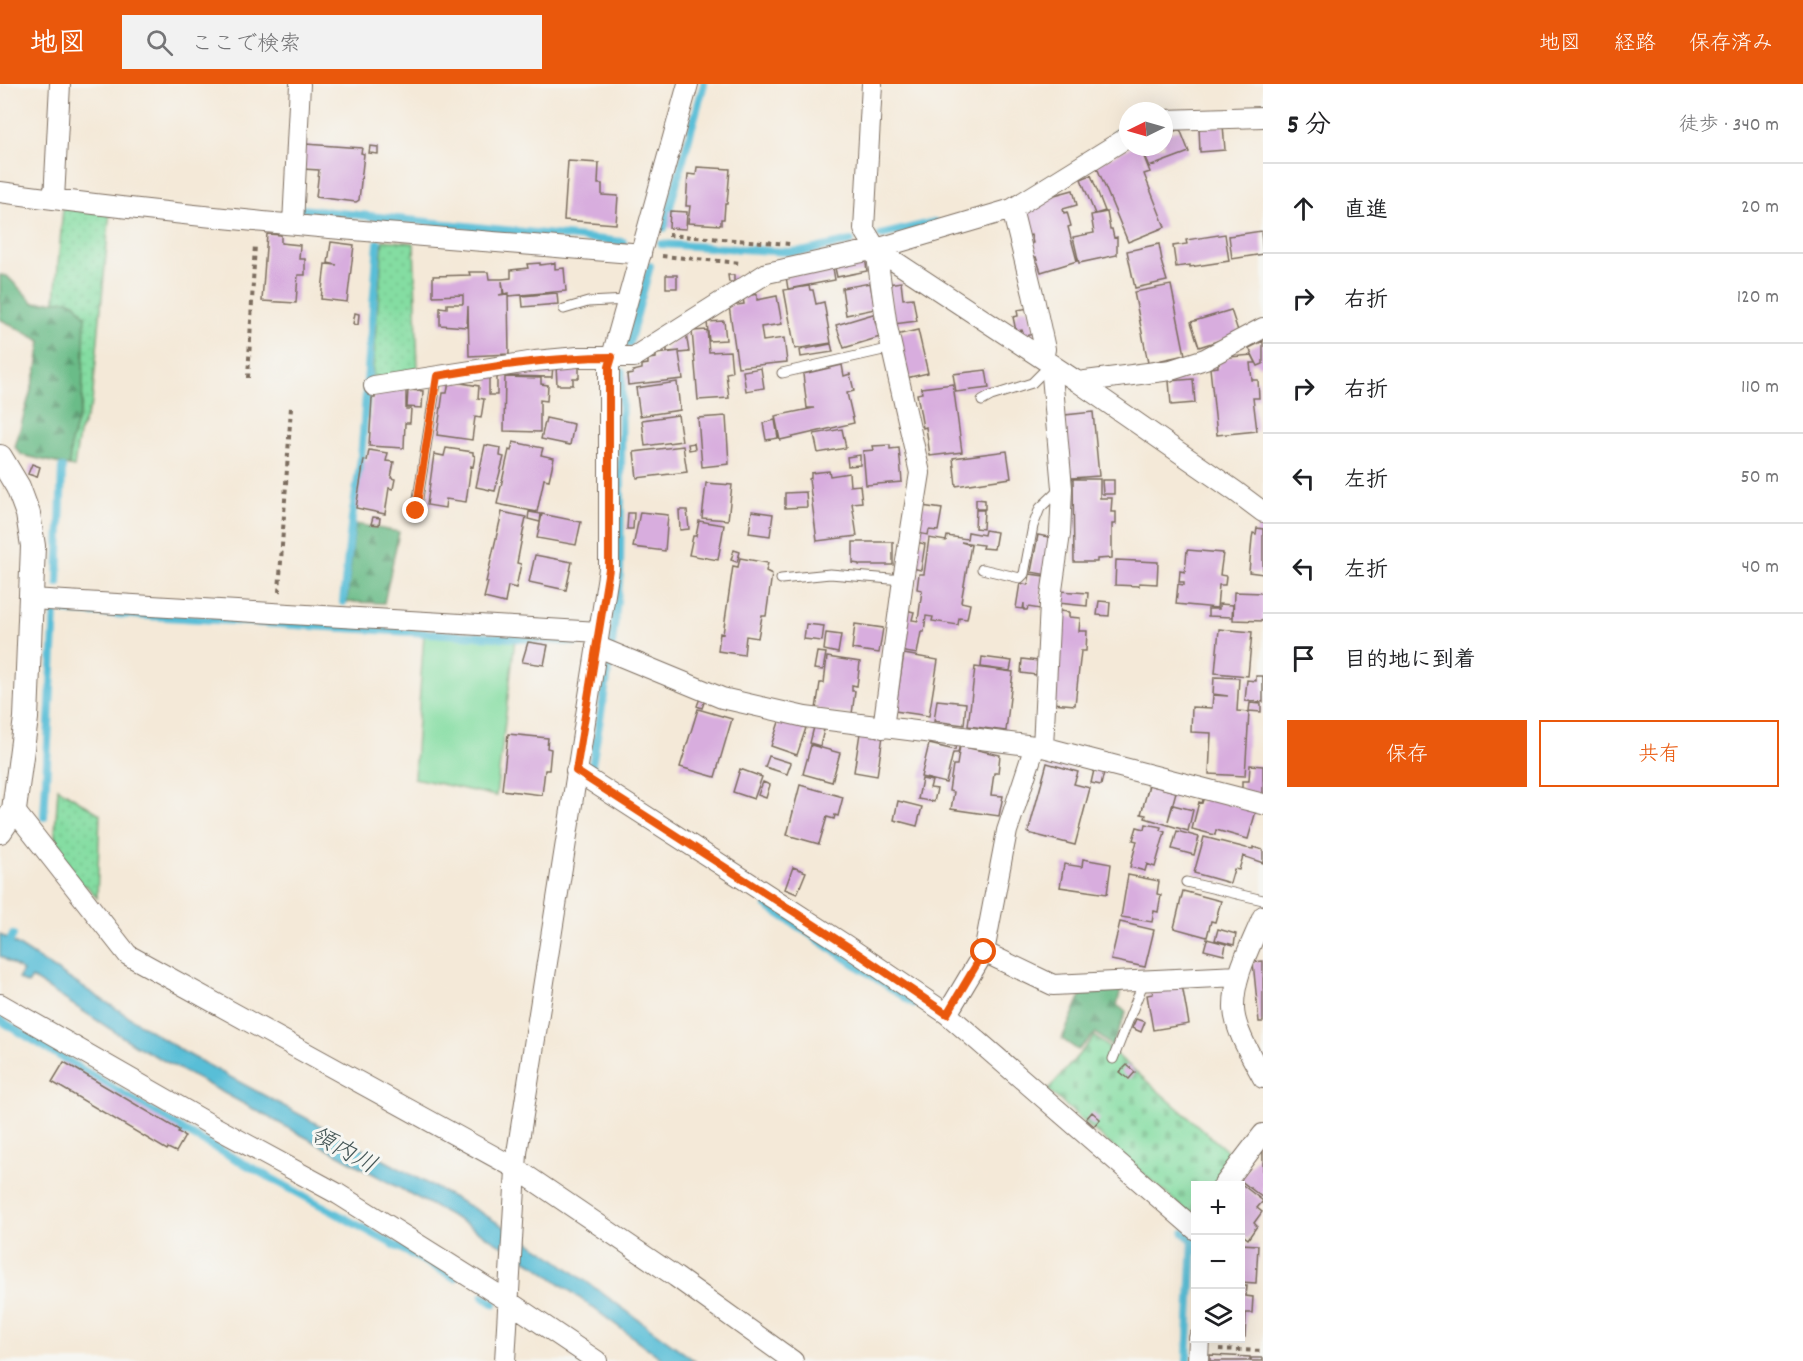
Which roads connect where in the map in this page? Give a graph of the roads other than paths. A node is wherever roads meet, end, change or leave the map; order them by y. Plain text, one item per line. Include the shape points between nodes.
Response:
1 (60, 84) edge
2 (300, 84) edge
3 (688, 84) edge
4 (872, 84) edge
5 (1263, 117) edge
6 (1173, 120) edge
7 (1119, 142) edge
8 (0, 192) edge
9 (54, 199) junction
10 (1012, 209) junction
11 (293, 224) junction
12 (876, 249) junction
13 (641, 254) junction
14 (628, 300) junction
15 (564, 309) dead end
16 (1263, 328) edge
17 (892, 348) junction
18 (612, 357) junction
19 (1047, 362) junction
20 (782, 373) dead end
21 (437, 376) junction
22 (1078, 382) junction
23 (374, 386) dead end
24 (982, 402) dead end
25 (0, 457) edge
26 (1062, 488) junction
27 (416, 511) dead end
28 (1263, 512) edge
29 (982, 569) dead end
30 (781, 579) dead end
31 (903, 580) junction
32 (31, 599) junction
33 (597, 639) junction
34 (884, 728) junction
35 (1039, 746) junction
36 (576, 771) junction
37 (1263, 804) edge
38 (14, 810) junction
39 (0, 831) edge
40 (1186, 882) dead end
41 (1263, 900) edge
42 (1263, 916) edge
43 (984, 952) junction
44 (1238, 976) junction
45 (1144, 981) junction
46 (0, 1004) edge
47 (947, 1014) junction
48 (1113, 1059) dead end
49 (1263, 1078) edge
50 (1263, 1134) edge
51 (517, 1169) junction
52 (1226, 1181) edge
53 (1191, 1223) edge
54 (509, 1292) junction
55 (505, 1361) edge
56 (597, 1361) edge
57 (793, 1361) edge

1 - 9 street
2 - 11 street
3 - 13 street
4 - 12 street via 864,229
5 - 6 street
7 - 10 street
8 - 9 street
9 - 11 street
10 - 12 street
10 - 19 street
11 - 13 street
12 - 17 street
12 - 18 street via 767,273 634,357
12 - 19 street
13 - 14 street
14 - 15 lane via 588,302
14 - 18 street
16 - 22 street via 1205,359 1171,370
17 - 20 lane
17 - 31 street via 920,473
18 - 21 street via 535,361
18 - 33 street via 609,569
19 - 22 street
19 - 24 lane via 1032,383
19 - 26 street
21 - 23 street
21 - 27 lane
22 - 28 street
25 - 32 street via 28,514 33,546
26 - 29 lane via 1040,508 1024,574 1020,578
26 - 35 street
30 - 31 lane via 830,574
31 - 34 street
32 - 33 street
32 - 38 street via 26,718
33 - 34 street via 722,698 806,717
33 - 36 street
34 - 35 street
35 - 37 street
35 - 43 street via 1007,831
36 - 47 street
36 - 51 street
38 - 39 street
38 - 51 street via 128,955
40 - 41 lane
42 - 44 street
43 - 45 street via 1053,985
43 - 47 street
44 - 45 street
44 - 49 street via 1234,1011
45 - 48 lane
46 - 54 street
47 - 53 street
50 - 52 street
51 - 54 street
51 - 57 street
54 - 55 street
54 - 56 street

